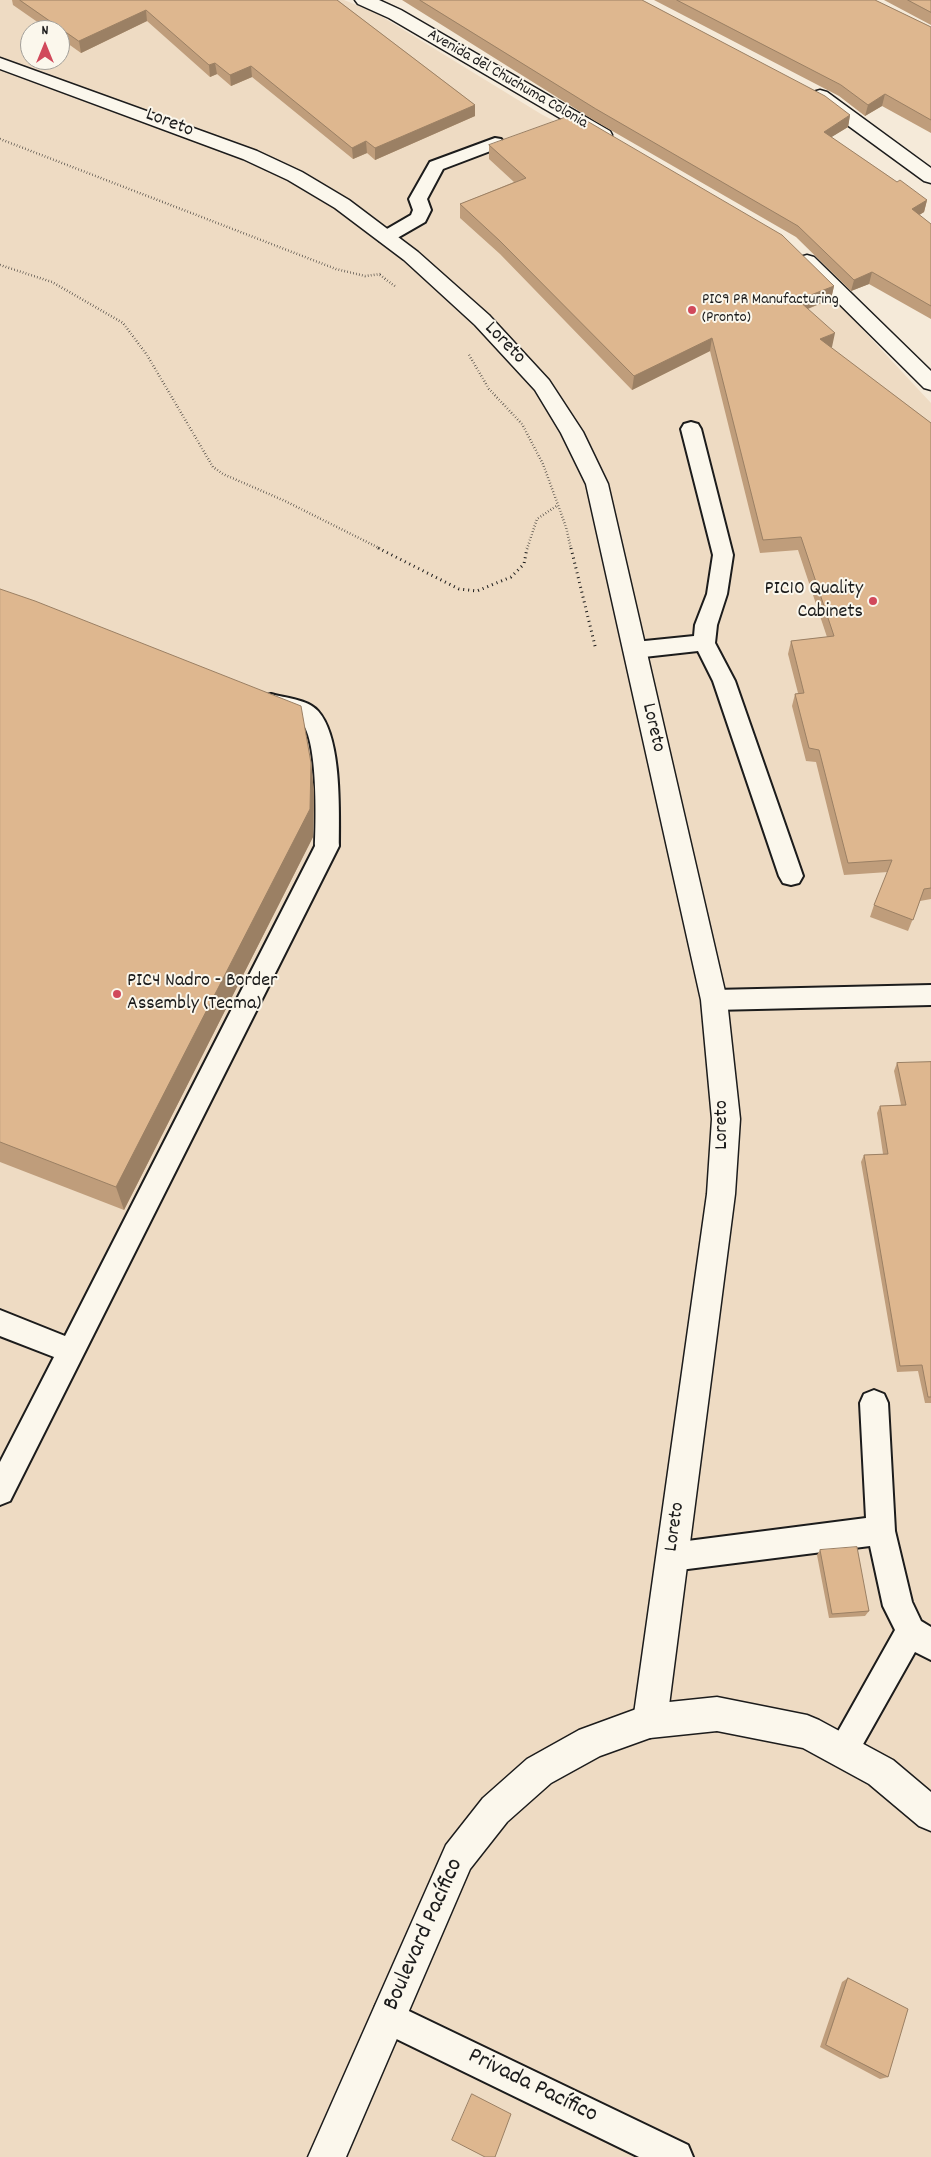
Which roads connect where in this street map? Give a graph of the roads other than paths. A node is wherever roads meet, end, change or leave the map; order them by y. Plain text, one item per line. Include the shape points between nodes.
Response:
1 (364, 0) edge
2 (0, 63) edge
3 (804, 88) edge
4 (495, 143) edge
5 (617, 143) edge
6 (931, 176) edge
7 (386, 237) junction
8 (795, 250) edge
9 (931, 382) edge
10 (691, 429) dead end
11 (704, 643) junction
12 (634, 650) junction
13 (254, 696) edge
14 (791, 876) dead end
15 (931, 995) edge
16 (714, 1000) junction
17 (0, 1323) edge
18 (70, 1350) junction
19 (874, 1403) dead end
20 (0, 1491) edge
21 (881, 1532) junction
22 (672, 1557) junction
23 (921, 1638) edge
24 (650, 1721) junction
25 (842, 1751) junction
26 (931, 1814) edge
27 (388, 2016) junction
28 (327, 2157) edge
29 (676, 2157) edge

1 - 5 street, Avenida del Chuchuma Colonia via 395,14
2 - 7 street, Loreto via 250,155 295,176 342,204
3 - 6 street via 831,102
4 - 7 lane via 436,166 418,199 422,210 419,218
7 - 12 street, Loreto via 482,320 542,385 572,432 597,484
8 - 9 street
10 - 11 lane via 723,555
11 - 12 lane
11 - 14 lane via 724,681
12 - 16 street, Loreto
13 - 18 lane via 297,709 311,718 319,731 329,814 327,846
15 - 16 lane
16 - 22 street, Loreto via 726,1119 722,1194
17 - 18 lane
18 - 20 lane
19 - 21 lane
21 - 22 lane
21 - 23 lane via 898,1606
22 - 24 street, Loreto
23 - 25 lane
24 - 25 street, Boulevard Pacífico via 717,1714 807,1732
24 - 27 street, Boulevard Pacífico via 591,1742 539,1771 495,1810 458,1857
25 - 26 street, Boulevard Pacífico via 881,1772
27 - 28 street, Boulevard Pacífico
27 - 29 lane, Privada Pacífico

